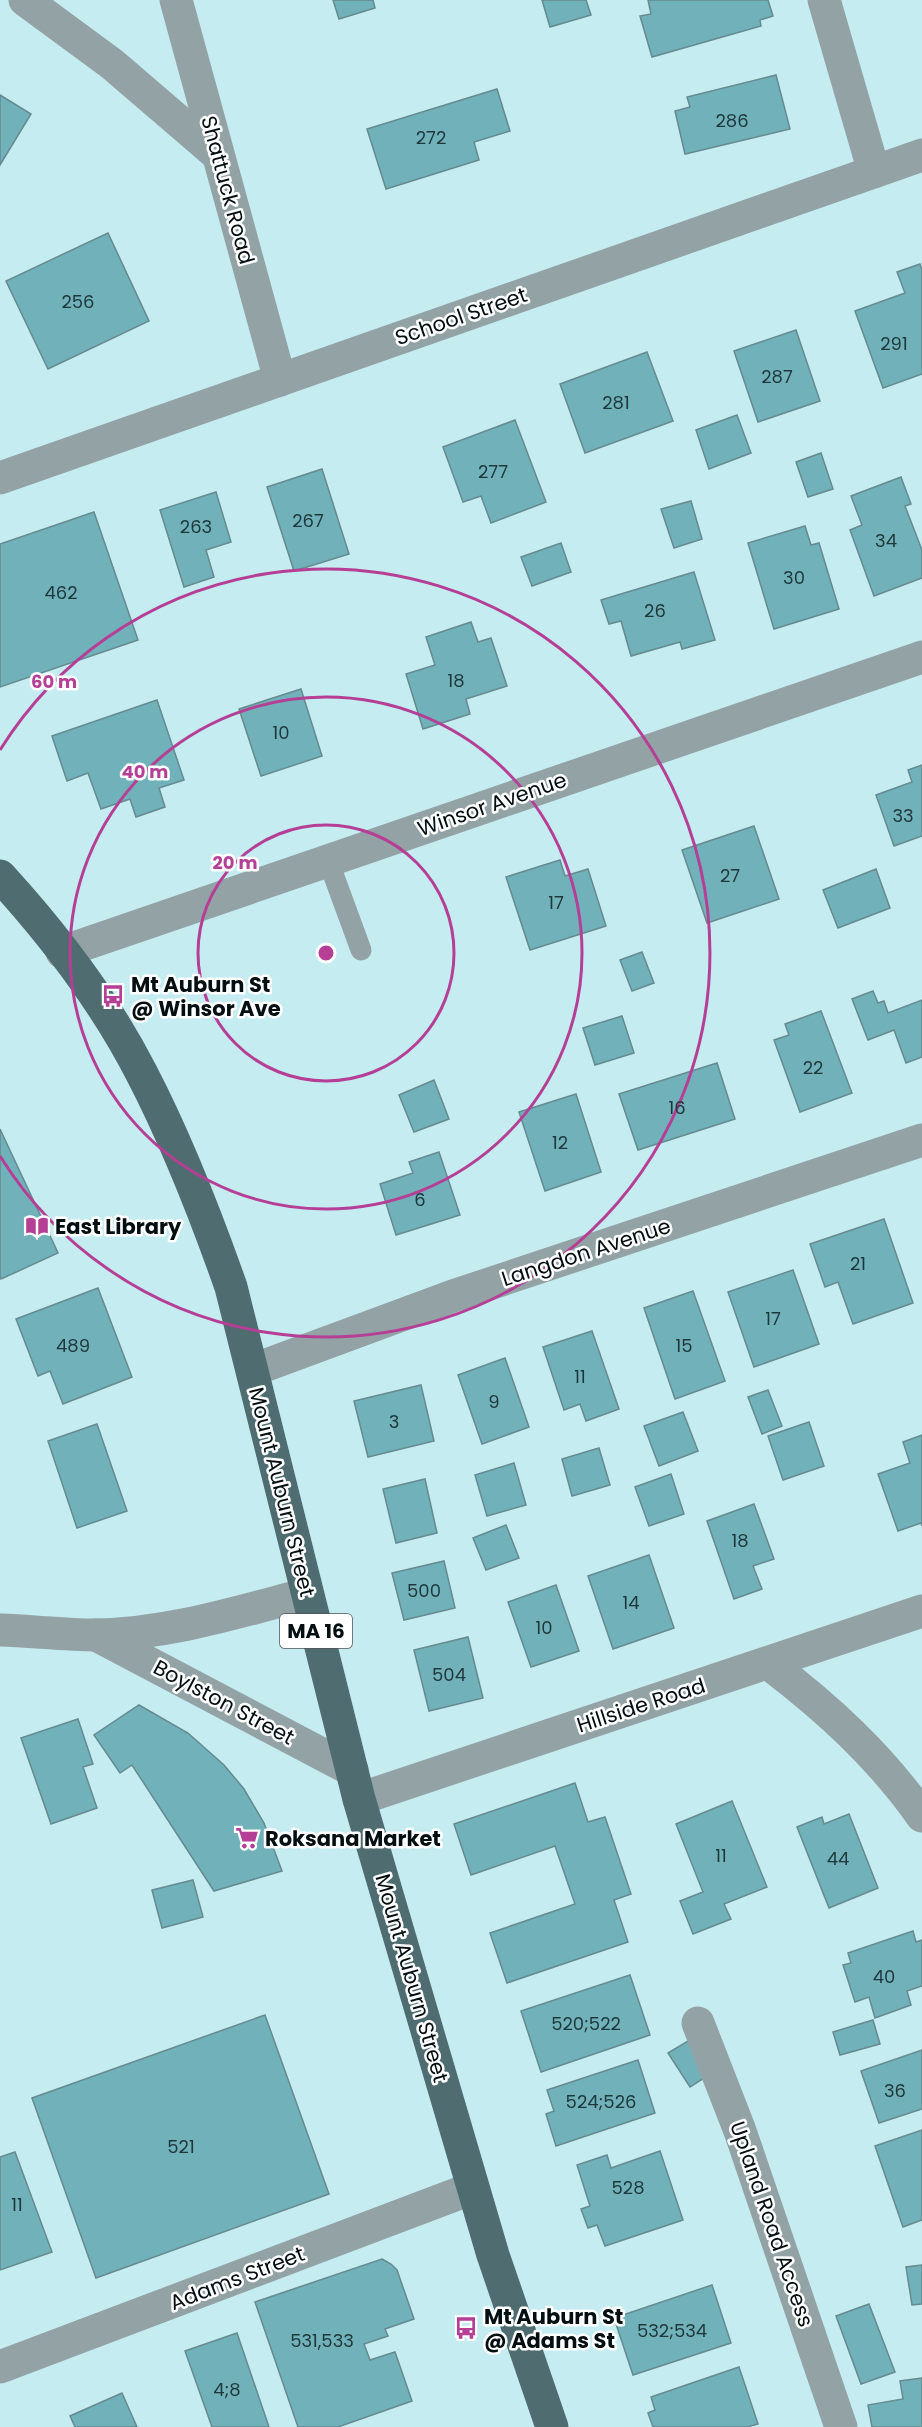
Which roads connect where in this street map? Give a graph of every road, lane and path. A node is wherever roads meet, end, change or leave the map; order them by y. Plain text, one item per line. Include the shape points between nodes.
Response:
1 (25, 0) edge
2 (176, 0) edge
3 (824, 0) edge
4 (218, 155) junction
5 (922, 155) edge
6 (874, 172) junction
7 (280, 380) junction
8 (0, 478) edge
9 (922, 657) edge
10 (328, 860) junction
11 (0, 876) edge
12 (362, 950) dead end
13 (62, 952) junction
14 (922, 1140) edge
15 (253, 1370) junction
16 (307, 1594) junction
17 (922, 1611) edge
18 (0, 1630) edge
19 (96, 1635) junction
20 (768, 1662) junction
21 (355, 1784) junction
22 (922, 1816) edge
23 (698, 2023) dead end
24 (473, 2188) junction
25 (0, 2367) edge
26 (552, 2427) edge
27 (841, 2427) edge

1 - 4 street via 112,64
2 - 4 street, Shattuck Road
3 - 6 street
4 - 7 street, Shattuck Road
5 - 6 street, School Street
6 - 7 street, School Street
7 - 8 street, School Street
9 - 10 street, Winsor Avenue
10 - 12 lane
10 - 13 street, Winsor Avenue
11 - 13 main road, Mount Auburn Street / MA 16
13 - 15 main road, Mount Auburn Street / MA 16 via 140,1070 173,1138 231,1287
14 - 15 street, Langdon Avenue via 453,1296
15 - 16 main road, Mount Auburn Street / MA 16
16 - 19 street, Boylston Street via 209,1620 157,1630
16 - 21 main road, Mount Auburn Street / MA 16
17 - 20 street, Hillside Road
18 - 19 street, Boylston Street
19 - 21 street, Boylston Street
20 - 21 street, Hillside Road
20 - 22 street via 862,1743
21 - 24 main road, Mount Auburn Street / MA 16
23 - 27 street, Upland Road Access via 740,2131
24 - 25 street, Adams Street
24 - 26 main road, Mount Auburn Street / MA 16

